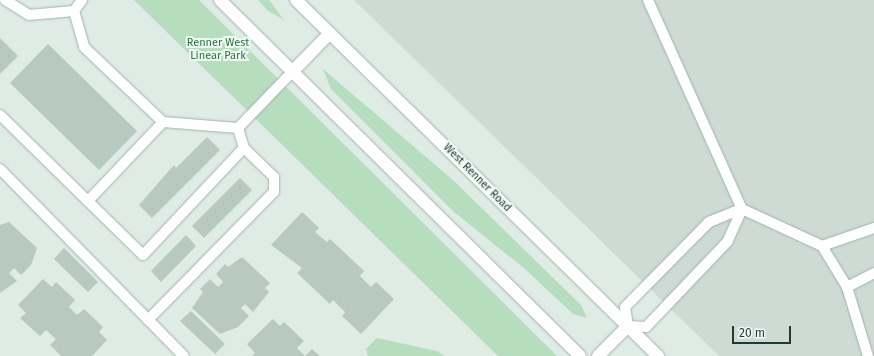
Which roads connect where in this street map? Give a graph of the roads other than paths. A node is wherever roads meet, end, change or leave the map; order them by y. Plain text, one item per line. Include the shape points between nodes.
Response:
1 (5, 0) edge
2 (82, 0) edge
3 (220, 0) edge
4 (296, 0) edge
5 (648, 0) edge
6 (74, 11) junction
7 (330, 33) junction
8 (292, 72) junction
9 (0, 115) edge
10 (163, 122) junction
11 (238, 128) junction
12 (244, 148) junction
13 (0, 169) edge
14 (88, 201) junction
15 (742, 208) junction
16 (874, 228) edge
17 (822, 246) junction
18 (874, 273) edge
19 (847, 287) junction
20 (148, 320) junction
21 (628, 326) junction
22 (184, 356) edge
23 (580, 356) edge
24 (598, 356) edge
25 (658, 356) edge
26 (868, 356) edge

1 - 6 lane via 29,15
2 - 6 lane
3 - 8 main road
4 - 7 main road, West Renner Road
5 - 15 lane
6 - 10 lane via 84,47
7 - 8 main road
7 - 21 main road, West Renner Road
8 - 11 lane
8 - 23 main road
9 - 14 lane
10 - 11 lane
10 - 14 lane
11 - 12 lane
12 - 14 lane via 143,255
12 - 20 lane via 274,177 274,192
13 - 20 lane via 114,281
15 - 17 lane
15 - 21 lane via 727,242 646,327
15 - 21 lane via 709,222 625,307
16 - 17 lane
17 - 19 lane
18 - 19 lane
19 - 26 lane
20 - 22 lane
21 - 24 main road
21 - 25 main road, West Renner Road

